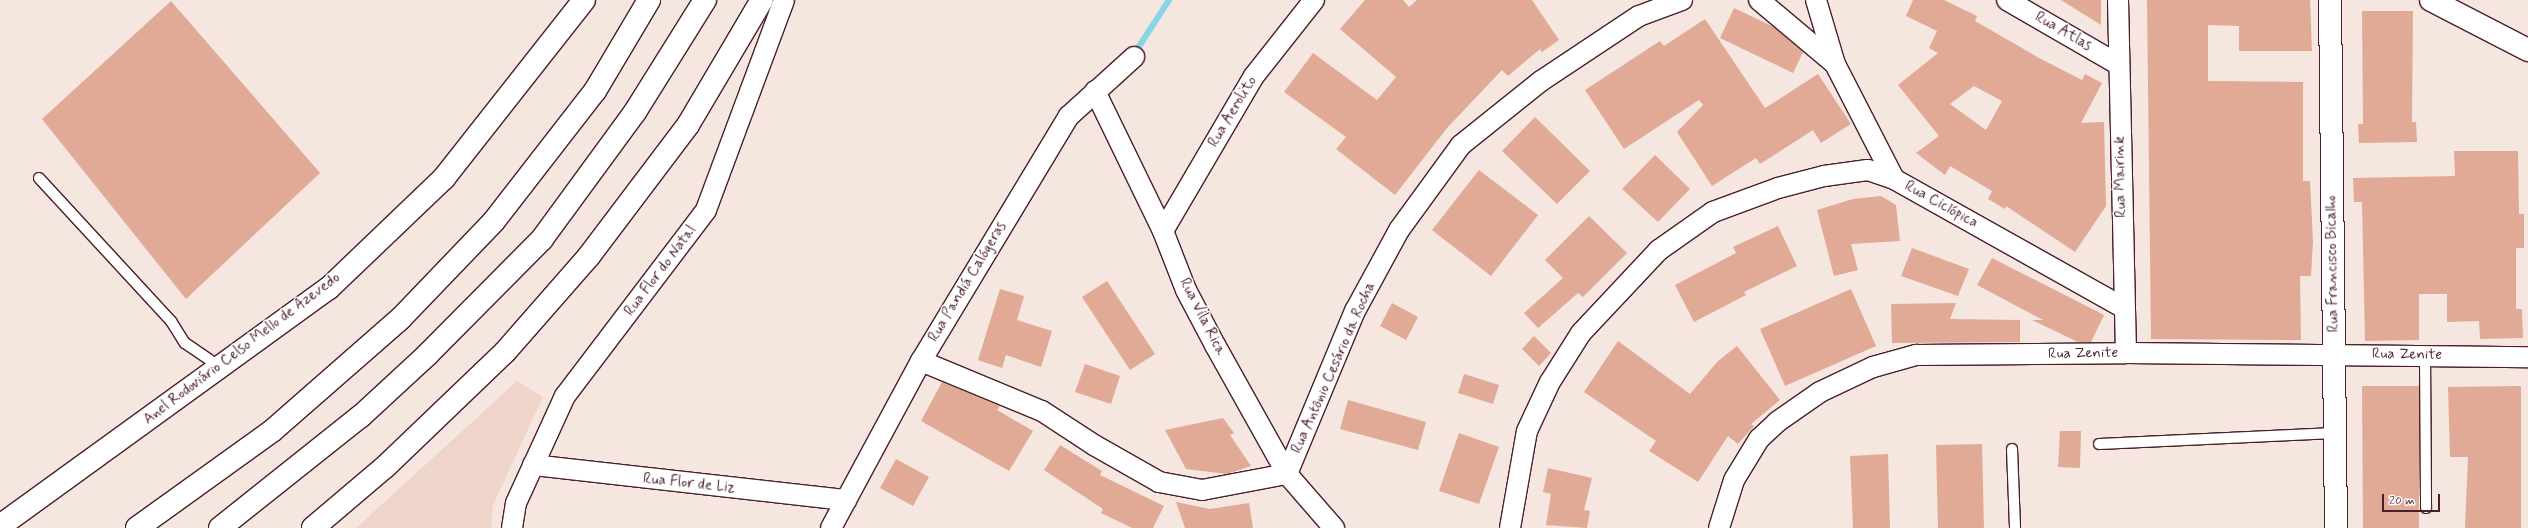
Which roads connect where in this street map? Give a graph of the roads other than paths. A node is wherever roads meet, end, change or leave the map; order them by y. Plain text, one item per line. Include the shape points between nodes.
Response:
1 (584, 0) edge
2 (649, 0) edge
3 (705, 0) edge
4 (762, 0) edge
5 (784, 0) edge
6 (1314, 0) edge
7 (1682, 0) edge
8 (1759, 0) edge
9 (1816, 0) edge
10 (2007, 0) edge
11 (2118, 0) edge
12 (2330, 0) edge
13 (2431, 0) edge
14 (2455, 5) edge
15 (2528, 50) edge
16 (1134, 58) dead end
17 (1835, 64) junction
18 (2119, 65) junction
19 (1095, 91) junction
20 (39, 178) dead end
21 (1894, 179) junction
22 (1163, 231) junction
23 (2124, 308) junction
24 (2126, 353) junction
25 (2334, 354) junction
26 (2425, 356) junction
27 (2528, 357) edge
28 (921, 361) junction
29 (220, 367) junction
30 (2335, 433) junction
31 (2099, 444) dead end
32 (2012, 449) dead end
33 (533, 465) junction
34 (1287, 474) junction
35 (288, 477) junction
36 (846, 500) junction
37 (2426, 508) dead end
38 (0, 526) edge
39 (138, 528) edge
40 (220, 528) edge
41 (244, 528) edge
42 (313, 528) edge
43 (512, 528) edge
44 (831, 528) edge
45 (1334, 528) edge
46 (1510, 528) edge
47 (1719, 528) edge
48 (2015, 528) edge
49 (2336, 528) edge

1 - 29 main road, Anel Rodoviário Celso Mello de Azevedo via 444,178 329,288
2 - 39 main road via 595,90 494,221 401,318 272,431
3 - 35 main road via 635,112 542,239 427,356
4 - 42 main road via 688,124 589,256 505,352 385,467
5 - 33 street, Rua Flor do Natal via 706,210 565,396
6 - 22 street, Rua Aerolito via 1254,76
7 - 34 street, Rua Antônio Cesário da Rocha via 1639,16 1541,81 1461,145 1399,230 1355,311
8 - 17 street, Rua Ciclópica
9 - 17 street
10 - 18 street, Rua Atlas
11 - 18 street, Rua Mairink
12 - 25 main road, Rua Francisco Bicalho
13 - 14 main road
14 - 15 main road
16 - 19 street, Rua Pandiá Calógeras
17 - 21 street, Rua Ciclópica
18 - 23 street, Rua Mairink
19 - 22 street, Rua Vila Rica
19 - 28 street, Rua Pandiá Calógeras via 1069,116
20 - 29 lane via 170,320 185,343
21 - 23 street, Rua Ciclópica
21 - 46 street via 1868,170 1824,176 1778,188 1713,212 1659,250 1580,333 1550,382 1527,431
22 - 34 street, Rua Vila Rica via 1186,290
23 - 24 street, Rua Mairink
24 - 25 street, Rua Zenite
24 - 47 street, Rua Zenite via 1916,356 1873,367 1820,392 1759,439 1734,480
25 - 26 street, Rua Zenite
25 - 30 main road, Rua Francisco Bicalho
26 - 27 street, Rua Zenite
26 - 37 lane
28 - 34 street via 1042,411 1094,445 1159,482 1202,490
28 - 36 street, Rua Pandiá Calógeras
29 - 38 main road, Anel Rodoviário Celso Mello de Azevedo
30 - 31 lane
30 - 49 main road, Rua Francisco Bicalho
32 - 48 lane
33 - 36 street, Rua Flor de Liz
33 - 43 street, Rua Flor do Natal via 516,503
34 - 45 street, Rua Vila Rica
35 - 40 main road
35 - 41 main road
36 - 44 street, Rua Pandiá Calógeras

